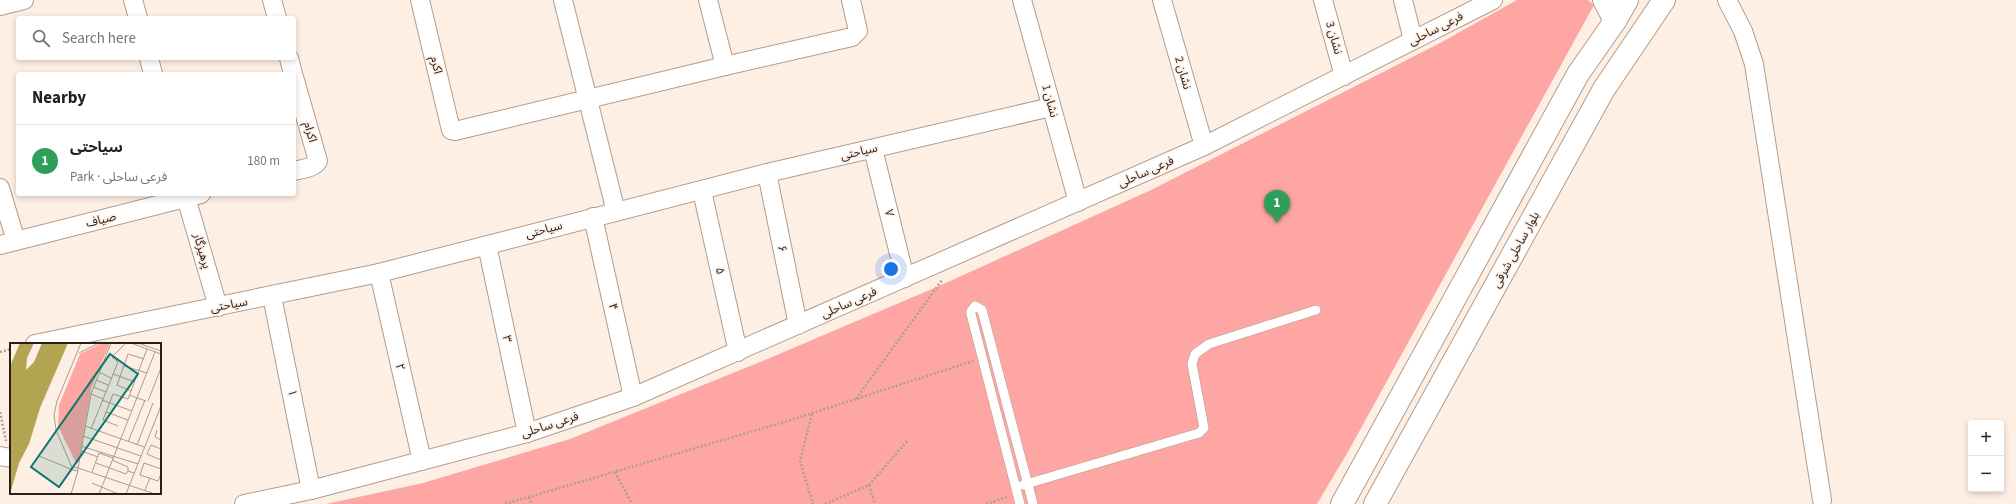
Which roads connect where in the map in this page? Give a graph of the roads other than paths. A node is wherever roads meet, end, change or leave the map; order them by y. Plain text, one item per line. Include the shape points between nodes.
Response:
1 (24, 0) edge
2 (133, 0) edge
3 (272, 0) edge
4 (420, 0) edge
5 (563, 0) edge
6 (708, 0) edge
7 (850, 0) edge
8 (1022, 0) edge
9 (1162, 0) edge
10 (1323, 0) edge
11 (1403, 0) edge
12 (1493, 0) edge
13 (1604, 0) edge
14 (1627, 0) edge
15 (1664, 0) edge
16 (1727, 0) edge
17 (0, 6) edge
18 (137, 16) edge
19 (276, 16) edge
20 (1614, 21) junction
21 (1413, 40) junction
22 (150, 60) edge
23 (290, 60) edge
24 (725, 66) junction
25 (152, 72) edge
26 (293, 72) edge
27 (1344, 76) junction
28 (296, 82) edge
29 (588, 99) junction
30 (1051, 107) junction
31 (1204, 146) junction
32 (872, 149) junction
33 (296, 170) edge
34 (766, 173) junction
35 (0, 188) edge
36 (702, 191) junction
37 (187, 196) edge
38 (191, 196) edge
39 (1078, 202) junction
40 (616, 212) junction
41 (594, 217) junction
42 (8, 243) edge
43 (487, 246) junction
44 (379, 273) junction
45 (905, 278) junction
46 (272, 296) junction
47 (218, 307) junction
48 (1316, 310) dead end
49 (798, 325) junction
50 (41, 343) edge
51 (738, 352) junction
52 (633, 397) junction
53 (526, 433) junction
54 (422, 461) junction
55 (1028, 484) junction
56 (311, 490) junction
57 (1016, 490) junction
58 (1822, 500) dead end
59 (244, 504) edge
60 (1020, 504) edge
61 (1034, 504) edge
62 (1342, 504) edge
63 (1375, 504) edge

1 - 17 street
2 - 18 street
3 - 19 street
4 - 29 street, اکرم via 451,130 459,131
5 - 29 street
6 - 24 street
7 - 24 street via 858,31 852,37
8 - 30 street, نشان 1
9 - 31 street, نشان 2
10 - 27 street, نشان 3
11 - 21 street
12 - 21 street, فرعی ساحلی
13 - 20 main road
14 - 20 main road
15 - 63 main road, بلوار ساحلی شرقی via 1604,89
16 - 58 street via 1743,31 1754,64
20 - 62 main road via 1578,74
21 - 27 street, فرعی ساحلی
22 - 25 street
23 - 26 street, اکرام
24 - 29 street
27 - 31 street, فرعی ساحلی
28 - 33 street, اکرام via 318,161
29 - 40 street
30 - 32 street, سیاحتی
30 - 39 street, نشان 1
31 - 39 street, فرعی ساحلی
32 - 34 street, سیاحتی
32 - 45 street, ۷
34 - 36 street, سیاحتی
34 - 49 street, ۶
35 - 42 street
36 - 40 street, سیاحتی
36 - 51 street, ۵
37 - 42 street, صیاف
38 - 47 street, پرهیزگار
39 - 45 street, فرعی ساحلی
40 - 41 street, سیاحتی
41 - 43 street, سیاحتی
41 - 52 street, ۴
43 - 44 street, سیاحتی
43 - 53 street, ۳
44 - 46 street, سیاحتی
44 - 54 street, ۲
45 - 49 street, فرعی ساحلی
46 - 47 street, سیاحتی
46 - 56 street, ۱
47 - 50 street, سیاحتی
48 - 55 lane via 1209,344 1195,354 1192,364 1204,428 1199,433
49 - 51 street, فرعی ساحلی
51 - 52 street, فرعی ساحلی
52 - 53 street, فرعی ساحلی
53 - 54 street, فرعی ساحلی
54 - 56 street, فرعی ساحلی
55 - 57 lane
55 - 57 lane via 982,310 975,306 971,314
55 - 61 lane
56 - 59 street, فرعی ساحلی
57 - 60 lane

